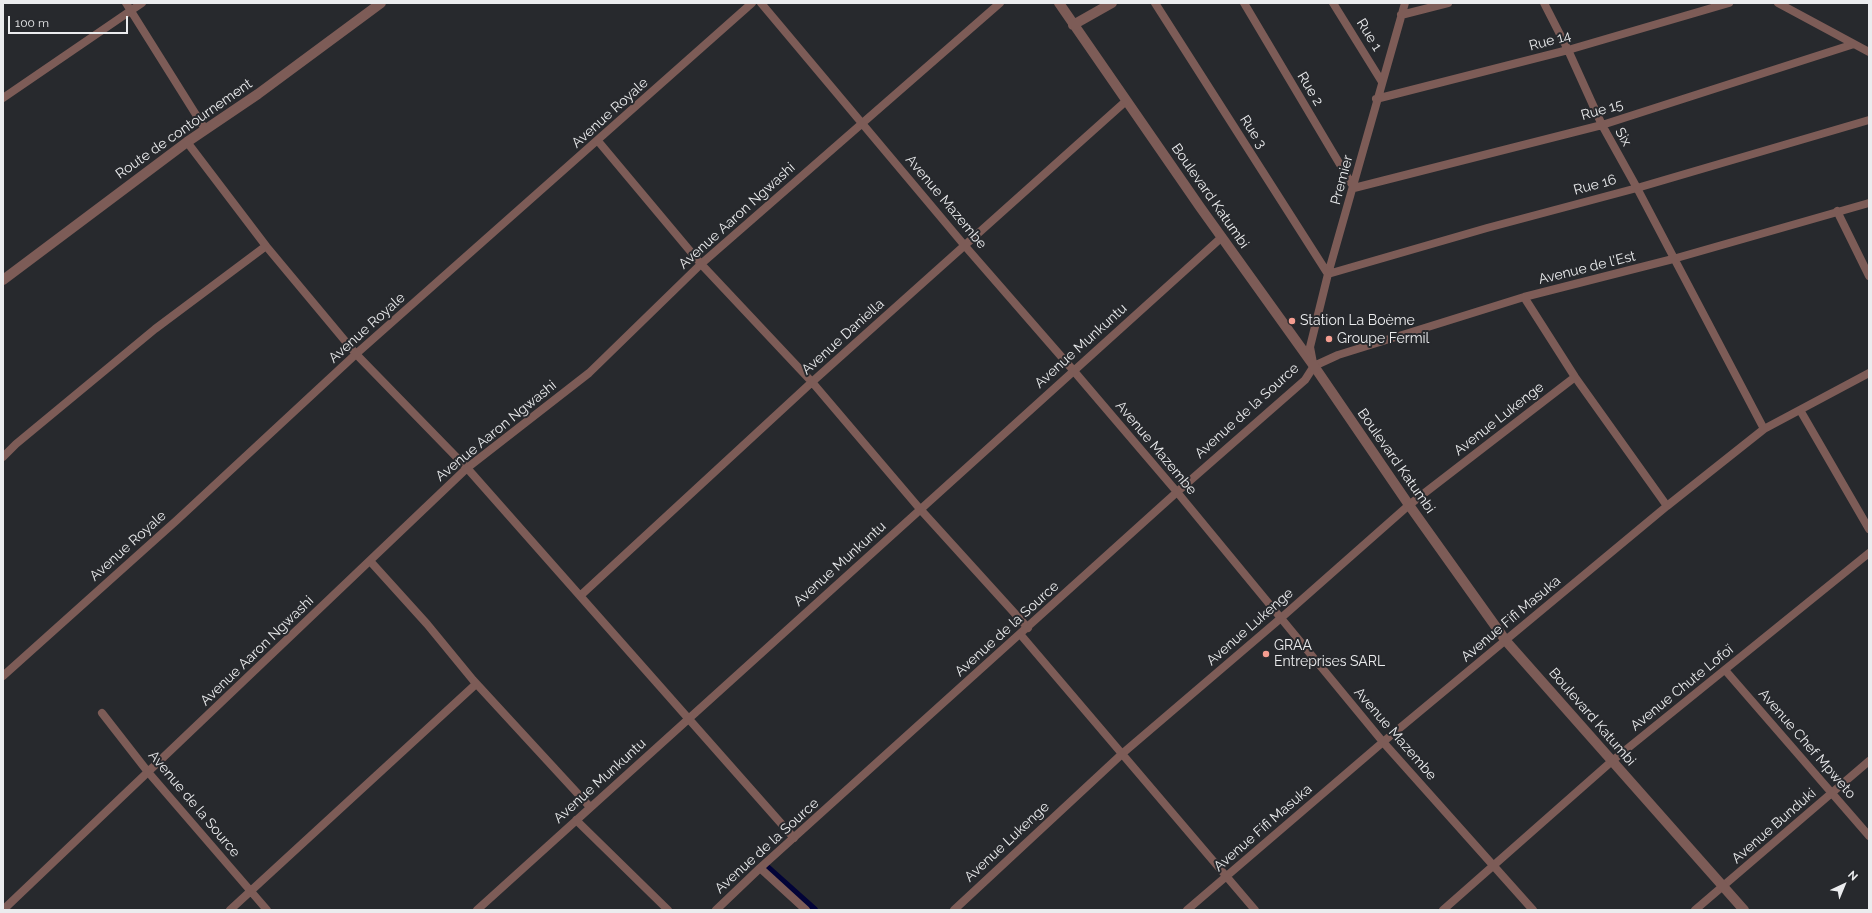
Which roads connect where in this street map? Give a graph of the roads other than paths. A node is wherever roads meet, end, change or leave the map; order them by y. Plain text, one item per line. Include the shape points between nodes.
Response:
1 (126, 3) edge
2 (142, 3) edge
3 (381, 3) edge
4 (752, 3) edge
5 (761, 3) edge
6 (1000, 3) edge
7 (1058, 3) edge
8 (1112, 3) edge
9 (1155, 3) edge
10 (1244, 3) edge
11 (1333, 3) edge
12 (1405, 3) edge
13 (1448, 3) edge
14 (1544, 3) edge
15 (1729, 3) edge
16 (1778, 3) edge
17 (1794, 3) edge
18 (131, 10) junction
19 (1796, 13) junction
20 (1401, 15) junction
21 (1073, 25) junction
22 (1854, 44) junction
23 (1568, 50) junction
24 (1869, 52) edge
25 (1382, 82) junction
26 (3, 98) edge
27 (1376, 99) junction
28 (1126, 102) junction
29 (1869, 120) edge
30 (862, 123) junction
31 (1602, 125) junction
32 (205, 129) junction
33 (598, 141) junction
34 (187, 142) junction
35 (1354, 188) junction
36 (1637, 188) junction
37 (1869, 203) edge
38 (1837, 211) junction
39 (1222, 238) junction
40 (266, 246) junction
41 (965, 246) junction
42 (1673, 259) junction
43 (701, 264) junction
44 (1328, 274) junction
45 (1869, 276) edge
46 (3, 280) edge
47 (1524, 298) junction
48 (356, 354) junction
49 (1314, 366) junction
50 (1073, 370) junction
51 (1869, 373) edge
52 (1575, 377) junction
53 (812, 382) junction
54 (1800, 410) junction
55 (1764, 429) junction
56 (3, 457) edge
57 (467, 468) junction
58 (1177, 492) junction
59 (1409, 505) junction
60 (1667, 506) junction
61 (920, 509) junction
62 (1869, 529) edge
63 (1869, 553) edge
64 (370, 561) junction
65 (580, 596) junction
66 (1281, 618) junction
67 (1028, 628) junction
68 (1020, 634) junction
69 (1506, 641) junction
70 (1725, 670) junction
71 (3, 676) edge
72 (476, 684) junction
73 (102, 713) dead end
74 (689, 719) junction
75 (1383, 742) junction
76 (1123, 753) junction
77 (1612, 761) junction
78 (1869, 761) edge
79 (148, 772) junction
80 (1832, 793) junction
81 (590, 807) junction
82 (576, 820) junction
83 (1869, 836) edge
84 (794, 838) junction
85 (1494, 866) junction
86 (760, 868) junction
87 (1226, 876) junction
88 (1723, 886) junction
89 (251, 891) junction
90 (3, 910) edge
91 (230, 910) edge
92 (268, 910) edge
93 (477, 910) edge
94 (668, 910) edge
95 (716, 910) edge
96 (806, 910) edge
97 (954, 910) edge
98 (1187, 910) edge
99 (1255, 910) edge
100 (1443, 910) edge
101 (1533, 910) edge
102 (1695, 910) edge
103 (1744, 910) edge

1 - 18 street
2 - 18 street
3 - 32 street, Route de contournement via 258,94
4 - 33 street, Avenue Royale
5 - 30 street, Avenue Mazembe
6 - 30 street, Avenue Aaron Ngwashi
7 - 21 street, Boulevard Katumbi
8 - 21 street
9 - 44 street, Rue 3
10 - 35 street, Rue 2
11 - 25 street, Rue 1
12 - 20 street, Premier
13 - 20 street
14 - 23 street, Six
15 - 23 street, Rue 14
16 - 19 street
17 - 19 street
18 - 26 street
18 - 32 street
19 - 22 street
20 - 25 street, Premier
21 - 28 street, Boulevard Katumbi
22 - 24 street
22 - 31 street, Rue 15
23 - 27 street, Rue 14
23 - 31 street, Six
25 - 27 street, Premier
27 - 35 street, Premier
28 - 39 street, Boulevard Katumbi
28 - 41 street, Avenue Daniella
29 - 36 street, Rue 16
30 - 41 street, Avenue Mazembe
30 - 43 street, Avenue Aaron Ngwashi
31 - 35 street, Rue 15
31 - 36 street, Six
32 - 34 street, Route de contournement
33 - 43 street
33 - 48 street, Avenue Royale
34 - 40 street
34 - 46 street, Route de contournement
35 - 44 street, Premier
36 - 42 street, Six
36 - 44 street, Rue 16
37 - 38 street, Avenue de l'Est
38 - 42 street, Avenue de l'Est
38 - 45 street
39 - 49 street, Boulevard Katumbi
39 - 50 street, Avenue Munkuntu
40 - 48 street
40 - 56 street via 155,329
41 - 50 street, Avenue Mazembe
41 - 53 street, Avenue Daniella
42 - 47 street, Avenue de l'Est
42 - 55 street, Six
43 - 53 street
43 - 57 street, Avenue Aaron Ngwashi via 589,373
44 - 49 street, Premier via 1310,347
47 - 49 street, Avenue de l'Est via 1338,356
47 - 52 street
48 - 57 street
48 - 71 street, Avenue Royale
49 - 58 street, Avenue de la Source via 1305,380
49 - 59 street, Boulevard Katumbi
50 - 58 street, Avenue Mazembe
50 - 61 street, Avenue Munkuntu
51 - 54 street, Avenue Fifi Masuka
52 - 59 street, Avenue Lukenge
52 - 60 street
53 - 61 street
53 - 65 street, Avenue Daniella
54 - 55 street, Avenue Fifi Masuka
54 - 62 street
55 - 60 street, Avenue Fifi Masuka
57 - 64 street, Avenue Aaron Ngwashi
57 - 65 street
58 - 66 street, Avenue Mazembe
58 - 67 street, Avenue de la Source
59 - 66 street, Avenue Lukenge
59 - 69 street, Boulevard Katumbi
60 - 69 street, Avenue Fifi Masuka
61 - 67 street
61 - 74 street, Avenue Munkuntu
63 - 70 street, Avenue Chute Lofoï
64 - 72 street via 427,624
64 - 79 street, Avenue Aaron Ngwashi
65 - 74 street
66 - 75 street, Avenue Mazembe
66 - 76 street, Avenue Lukenge
67 - 68 street, Avenue de la Source
68 - 76 street
68 - 84 street, Avenue de la Source
69 - 75 street, Avenue Fifi Masuka
69 - 77 street, Boulevard Katumbi
70 - 77 street, Avenue Chute Lofoï
70 - 80 street, Avenue Chef Mpweto
72 - 81 street
72 - 89 street
73 - 79 street, Avenue de la Source
74 - 81 street, Avenue Munkuntu
74 - 84 street
75 - 85 street, Avenue Mazembe
75 - 87 street, Avenue Fifi Masuka
76 - 87 street
76 - 97 street, Avenue Lukenge
77 - 85 street, Avenue Chute Lofoï
77 - 88 street, Boulevard Katumbi
78 - 80 street, Avenue Bunduki
79 - 89 street, Avenue de la Source
79 - 90 street, Avenue Aaron Ngwashi
80 - 83 street, Avenue Chef Mpweto
80 - 88 street, Avenue Bunduki
81 - 82 street, Avenue Munkuntu
82 - 93 street, Avenue Munkuntu
82 - 94 street
84 - 86 street, Avenue de la Source
85 - 100 street, Avenue Chute Lofoï
85 - 101 street, Avenue Mazembe
86 - 95 street, Avenue de la Source
86 - 96 street
87 - 98 street, Avenue Fifi Masuka
87 - 99 street
88 - 102 street, Avenue Bunduki
88 - 103 street, Boulevard Katumbi
89 - 91 street
89 - 92 street, Avenue de la Source

